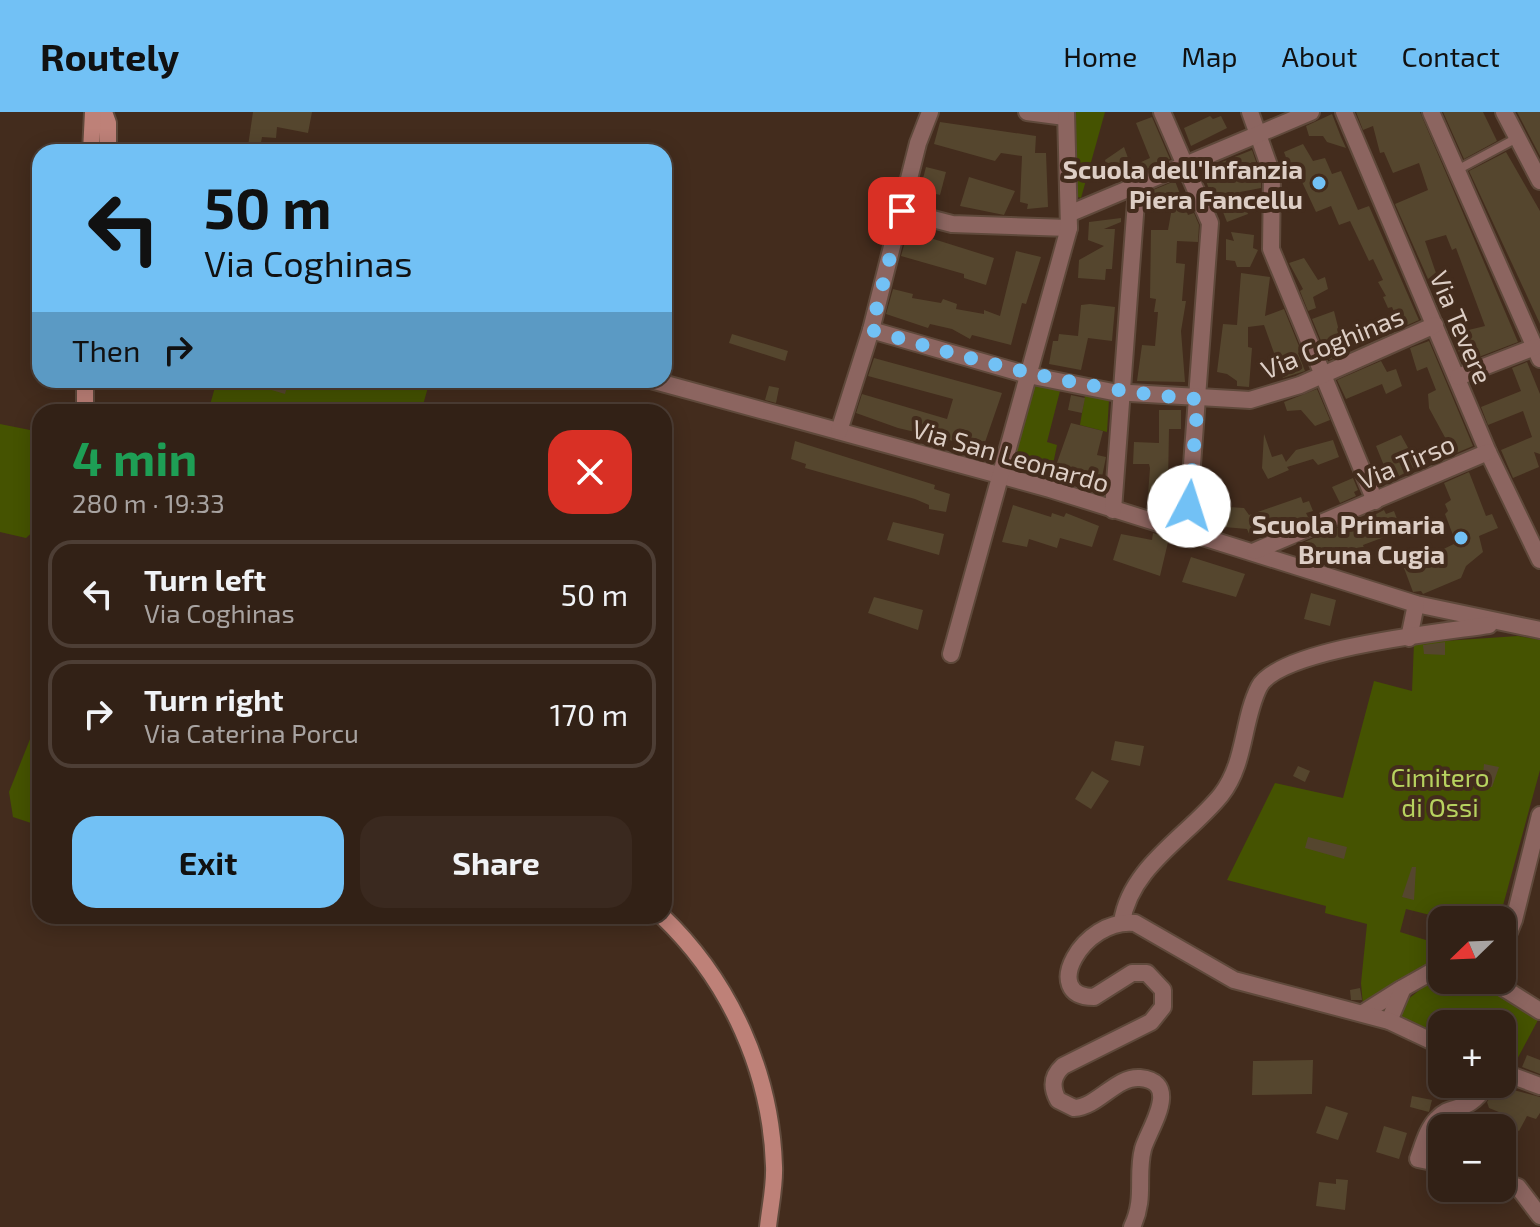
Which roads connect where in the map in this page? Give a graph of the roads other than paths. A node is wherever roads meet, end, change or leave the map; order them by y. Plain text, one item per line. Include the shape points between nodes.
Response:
1 (93, 112) edge
2 (104, 112) edge
3 (930, 112) edge
4 (1027, 112) edge
5 (1162, 112) edge
6 (1250, 112) edge
7 (1311, 112) edge
8 (1344, 112) edge
9 (1431, 112) edge
10 (1504, 112) edge
11 (1065, 115) edge
12 (1259, 135) junction
13 (1517, 138) junction
14 (91, 144) edge
15 (108, 144) edge
16 (1533, 152) edge
17 (1185, 167) junction
18 (1456, 171) junction
19 (1540, 181) edge
20 (1137, 188) junction
21 (902, 211) junction
22 (1070, 220) junction
23 (1435, 325) junction
24 (871, 330) junction
25 (1537, 353) edge
26 (1028, 375) junction
27 (1324, 375) junction
28 (1458, 377) junction
29 (672, 386) edge
30 (1121, 393) junction
31 (1198, 399) junction
32 (839, 431) junction
33 (1488, 452) junction
34 (999, 476) junction
35 (1375, 501) junction
36 (1113, 510) junction
37 (1187, 532) junction
38 (1255, 551) junction
39 (1540, 560) edge
40 (1416, 604) junction
41 (1502, 623) junction
42 (1540, 630) edge
43 (1409, 638) junction
44 (951, 654) dead end
45 (1540, 815) edge
46 (1516, 912) edge
47 (1122, 922) junction
48 (670, 924) edge
49 (1428, 974) edge
50 (1403, 988) junction
51 (1514, 994) edge
52 (1540, 1011) edge
53 (1363, 1013) junction
54 (1389, 1021) junction
55 (1428, 1039) edge
56 (1516, 1077) edge
57 (1540, 1086) edge
58 (1478, 1098) edge
59 (1445, 1114) edge
60 (1428, 1134) edge
61 (1428, 1161) edge
62 (1516, 1186) edge
63 (1540, 1216) edge
64 (768, 1227) edge
65 (1132, 1227) edge

1 - 14 street
2 - 15 street
3 - 21 street
4 - 11 street
5 - 17 street
6 - 12 street
7 - 12 street
8 - 23 street, Via Tevere
9 - 18 street
10 - 13 street
11 - 22 street
12 - 17 street
12 - 27 street via 1272,174 1271,249
13 - 16 street
13 - 18 lane
16 - 19 street
17 - 20 street
17 - 31 street via 1210,223
18 - 25 street
20 - 22 street
20 - 30 street
21 - 22 street via 952,224
21 - 24 street
22 - 26 street
23 - 27 street, Via Coghinas
23 - 28 street, Via Tevere
24 - 26 street, Via Coghinas
24 - 32 street
25 - 28 street
26 - 30 street, Via Coghinas
26 - 34 street
27 - 31 street, Via Coghinas via 1250,400
27 - 35 street
28 - 33 street, Via Tevere
29 - 32 street, Via San Leonardo
30 - 31 street, Via Coghinas
30 - 36 street
31 - 37 street
32 - 34 street, Via San Leonardo
33 - 35 street, Via Tirso
33 - 39 street, Via Tevere
34 - 36 street, Via San Leonardo
34 - 44 street
35 - 38 street, Via Tirso
36 - 37 street, Via San Leonardo
37 - 38 street, Via San Leonardo
38 - 40 street, Via San Leonardo
40 - 41 street, Via San Leonardo
40 - 43 street
41 - 42 street, Via San Leonardo
41 - 43 street
43 - 47 street via 1280,666 1260,685 1228,783 1139,880 1125,903
45 - 46 street
47 - 53 street via 1135,923 1234,980
47 - 65 street via 1100,928 1072,960 1070,982 1082,995 1094,997 1132,973 1147,973 1163,990 1163,1007 1151,1022 1063,1066 1053,1086 1058,1100 1074,1108 1133,1078 1147,1079 1159,1090 1162,1105 1142,1150 1142,1196
48 - 64 street via 725,992 747,1038 771,1130 774,1169
49 - 50 street
50 - 53 street
50 - 54 street
51 - 52 street
53 - 54 street
54 - 55 street
56 - 57 street
58 - 59 street
60 - 61 street via 1418,1159
62 - 63 street

